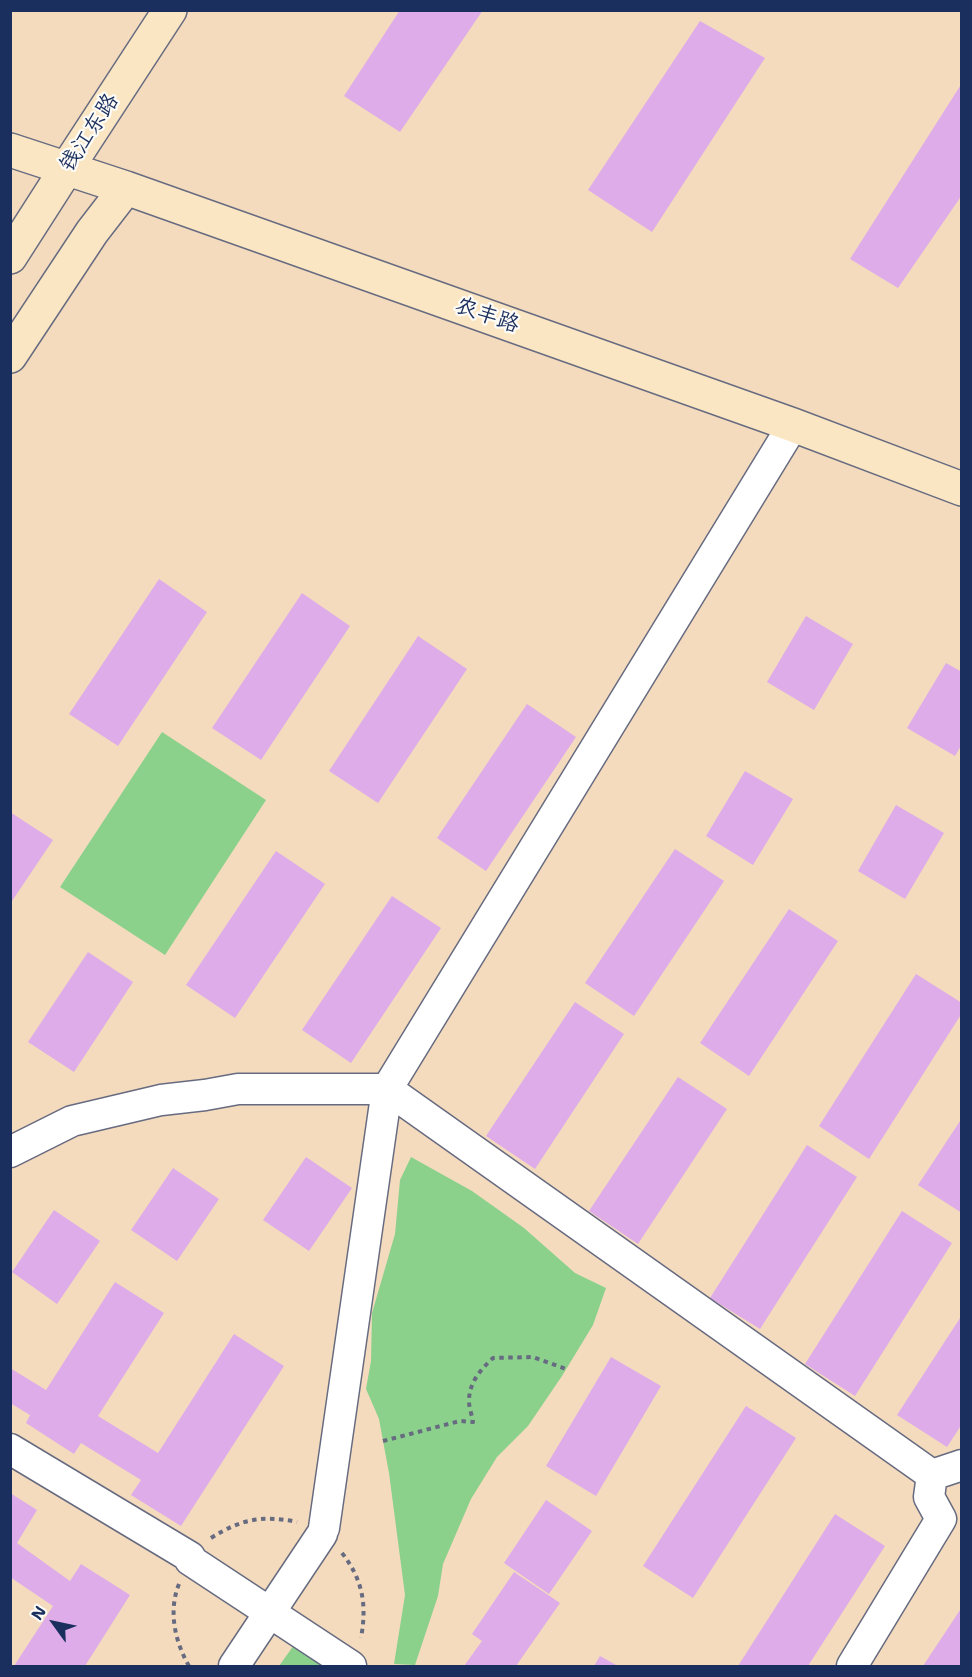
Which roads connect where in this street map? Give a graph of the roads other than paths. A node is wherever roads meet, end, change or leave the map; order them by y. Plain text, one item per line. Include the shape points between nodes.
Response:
1 (170, 10) edge
2 (10, 150) edge
3 (67, 168) junction
4 (126, 188) junction
5 (10, 257) edge
6 (10, 356) edge
7 (793, 424) junction
8 (962, 489) edge
9 (387, 1089) junction
10 (10, 1152) edge
11 (10, 1449) edge
12 (962, 1465) edge
13 (932, 1475) junction
14 (234, 1666) edge
15 (350, 1666) edge
16 (852, 1666) edge

1 - 3 main road, 钱江东路
2 - 3 main road, 农丰路
3 - 4 main road, 农丰路
3 - 5 main road, 钱江东路
4 - 6 main road
4 - 7 main road, 农丰路
7 - 8 main road, 农丰路
7 - 9 street
9 - 10 street via 238,1089 161,1100 72,1121
9 - 13 street
9 - 14 street via 323,1531
11 - 15 street via 190,1559
12 - 13 street
13 - 16 street via 929,1497 941,1519

